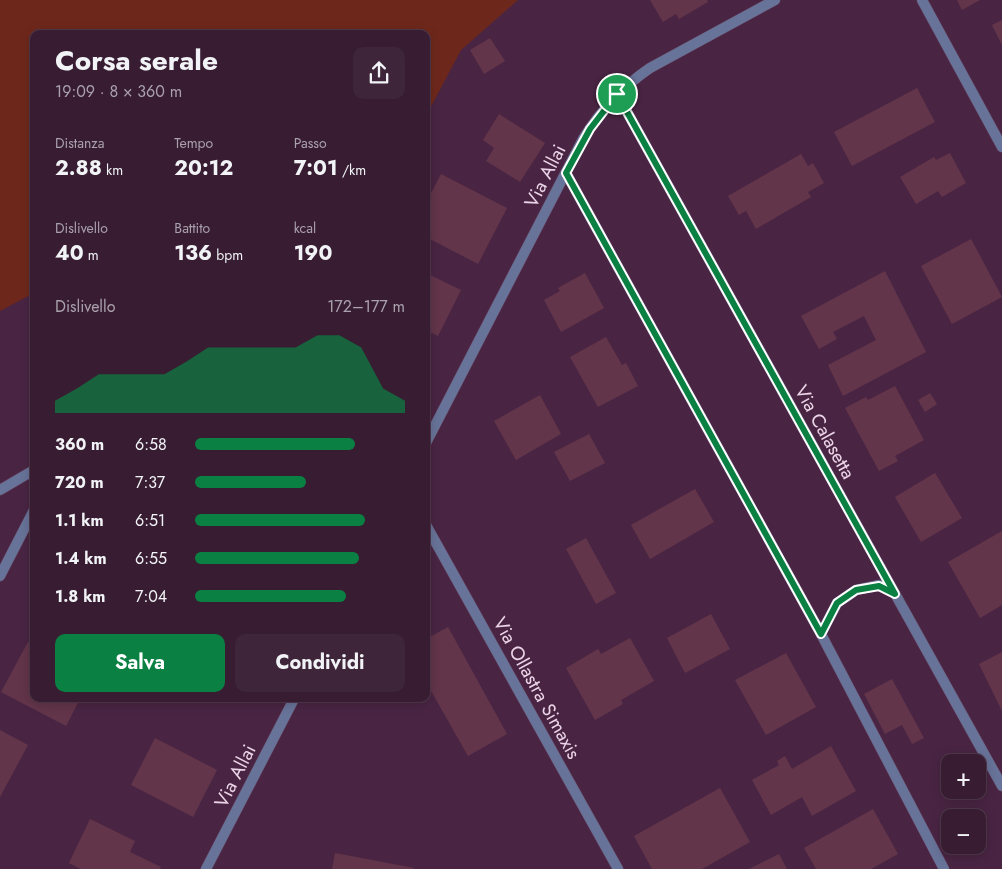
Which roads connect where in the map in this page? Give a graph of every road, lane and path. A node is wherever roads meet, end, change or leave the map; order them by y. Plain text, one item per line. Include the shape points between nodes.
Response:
1 (776, 0) edge
2 (922, 0) edge
3 (617, 94) junction
4 (1002, 147) edge
5 (566, 173) junction
6 (430, 435) edge
7 (30, 472) edge
8 (0, 490) edge
9 (30, 518) edge
10 (430, 531) edge
11 (0, 576) edge
12 (895, 594) junction
13 (821, 634) junction
14 (292, 702) edge
15 (1002, 786) edge
16 (206, 869) edge
17 (618, 869) edge
18 (944, 869) edge

1 - 3 street, Via Allai via 650,68
2 - 4 street
3 - 5 street, Via Allai via 590,129
3 - 12 street, Via Calasetta
5 - 6 street, Via Allai
5 - 13 street
7 - 8 street
9 - 11 street
10 - 17 street, Via Ollastra Simaxis
12 - 13 street via 879,586 856,590 837,603
12 - 15 street, Via Calasetta
13 - 18 street
14 - 16 street, Via Allai

